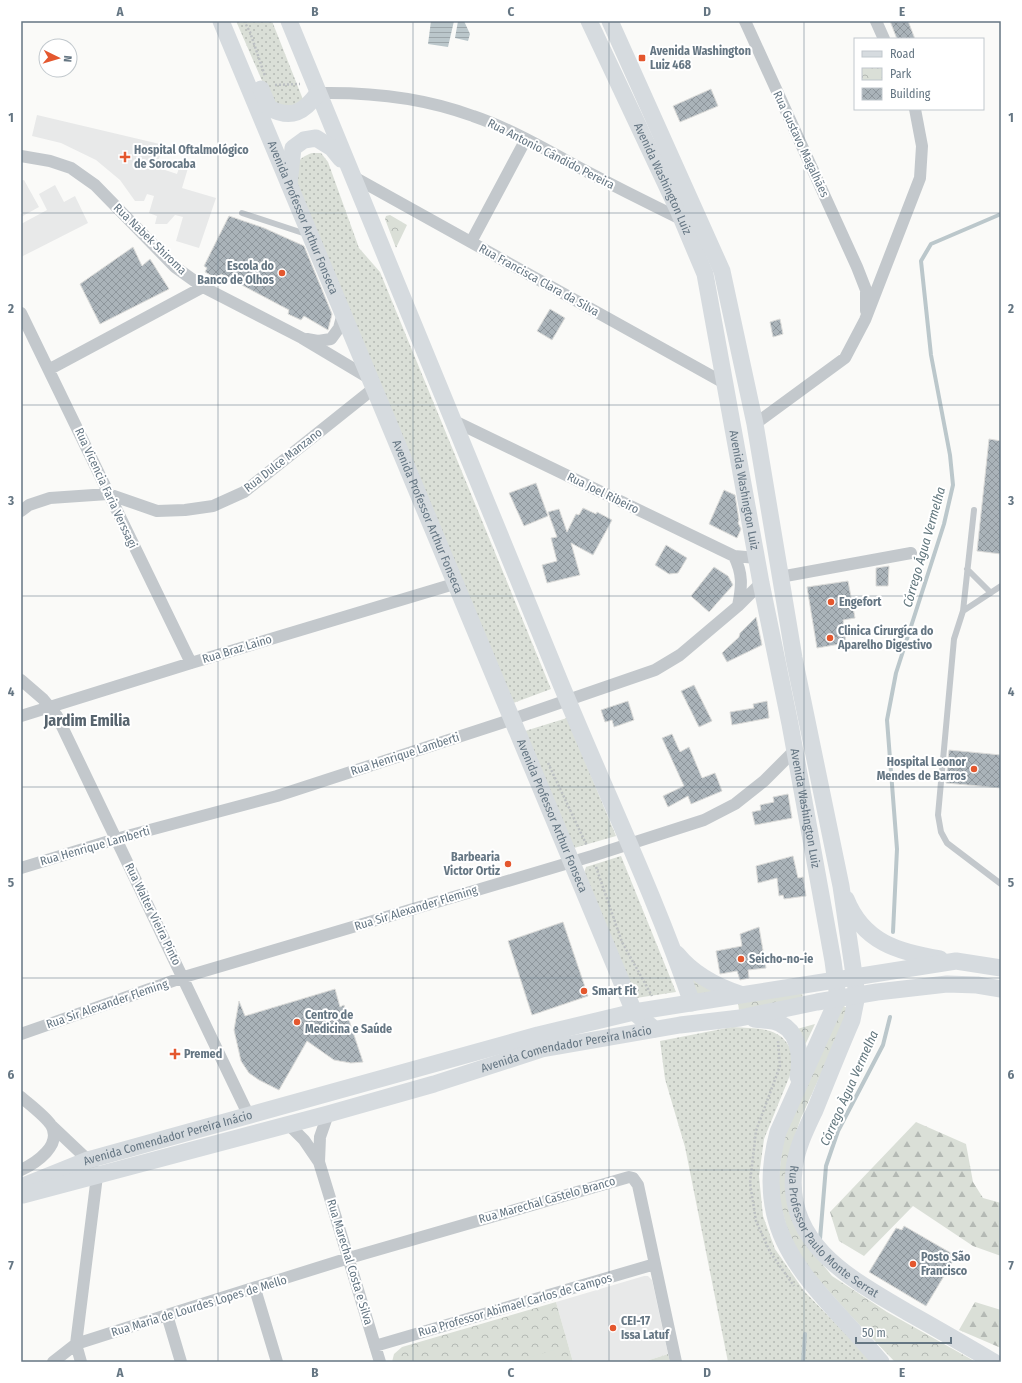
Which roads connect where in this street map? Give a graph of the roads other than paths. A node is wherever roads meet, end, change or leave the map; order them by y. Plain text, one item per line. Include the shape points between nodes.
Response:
1 (221, 21) edge
2 (227, 21) edge
3 (289, 21) edge
4 (589, 21) edge
5 (610, 21) edge
6 (745, 21) edge
7 (876, 21) edge
8 (884, 38) edge
9 (318, 93) junction
10 (915, 110) edge
11 (526, 139) junction
12 (21, 156) edge
13 (352, 176) junction
14 (289, 186) junction
15 (242, 213) dead end
16 (683, 220) junction
17 (310, 236) junction
18 (471, 242) junction
19 (887, 266) junction
20 (857, 268) junction
21 (203, 287) junction
22 (21, 313) edge
23 (343, 313) junction
24 (865, 320) junction
25 (302, 338) junction
26 (50, 369) junction
27 (371, 384) junction
28 (726, 384) junction
29 (452, 420) junction
30 (755, 424) junction
31 (108, 494) junction
32 (974, 510) dead end
33 (21, 511) edge
34 (911, 553) dead end
35 (734, 556) junction
36 (757, 558) junction
37 (967, 569) junction
38 (780, 578) junction
39 (761, 583) junction
40 (454, 584) junction
41 (1001, 586) edge
42 (991, 593) junction
43 (738, 606) junction
44 (963, 610) junction
45 (191, 663) junction
46 (21, 680) edge
47 (567, 699) junction
48 (51, 708) junction
49 (21, 716) edge
50 (512, 719) junction
51 (794, 752) junction
52 (116, 839) junction
53 (630, 843) junction
54 (572, 861) junction
55 (21, 868) edge
56 (1001, 884) edge
57 (841, 886) junction
58 (674, 950) junction
59 (956, 961) junction
60 (1001, 968) edge
61 (854, 977) junction
62 (184, 978) junction
63 (836, 980) junction
64 (1001, 989) edge
65 (742, 995) junction
66 (857, 995) junction
67 (838, 998) junction
68 (692, 1003) junction
69 (634, 1012) junction
70 (740, 1018) junction
71 (680, 1025) junction
72 (654, 1029) junction
73 (21, 1034) edge
74 (795, 1095) junction
75 (21, 1097) edge
76 (317, 1097) junction
77 (248, 1114) junction
78 (328, 1114) junction
79 (294, 1123) junction
80 (51, 1125) junction
81 (88, 1160) junction
82 (319, 1162) junction
83 (21, 1170) edge
84 (98, 1176) junction
85 (22, 1192) edge
86 (349, 1258) junction
87 (655, 1264) junction
88 (255, 1289) junction
89 (167, 1315) junction
90 (76, 1344) junction
91 (375, 1346) junction
92 (53, 1362) edge
93 (81, 1362) edge
94 (181, 1362) edge
95 (278, 1362) edge
96 (380, 1362) edge
97 (676, 1362) edge
98 (881, 1362) edge
99 (994, 1362) edge

1 - 14 main road, Avenida Professor Arthur Fonseca
2 - 9 main road via 240,39 269,108 280,114 295,114 309,105
3 - 9 main road
4 - 16 main road, Avenida Washington Luiz
5 - 30 main road, Avenida Washington Luiz via 722,271
6 - 20 street, Rua Gustavo Magalhães
7 - 8 street
9 - 11 street, Rua Antonio Cândido Pereira via 355,92 439,105 473,116
9 - 13 main road
10 - 19 street via 922,146 920,178
11 - 16 street, Rua Antonio Cândido Pereira
11 - 18 street
12 - 21 street, Rua Nabek Shiroma via 71,168 95,185 175,267
13 - 14 main road via 332,148 316,138 304,140 293,148
13 - 18 street, Rua Francisca Clara da Silva
13 - 29 main road
14 - 17 main road, Avenida Professor Arthur Fonseca
15 - 17 lane
16 - 28 main road, Avenida Washington Luiz via 705,274
17 - 23 main road, Avenida Professor Arthur Fonseca
18 - 28 street, Rua Francisca Clara da Silva
19 - 20 street via 876,276 869,277
19 - 24 street
20 - 24 street, Rua Gustavo Magalhães via 866,290
21 - 25 street, Rua Nabek Shiroma
21 - 26 street
22 - 26 street, Rua Vicencia Faria Verssagi
23 - 25 street, Rua Nabek Shiroma via 339,328 331,339 318,341
23 - 27 main road, Avenida Professor Arthur Fonseca
24 - 30 street via 845,358
25 - 27 street, Rua Nabek Shiroma
26 - 31 street, Rua Vicencia Faria Verssagi
27 - 31 street, Rua Dulce Manzano via 244,492 213,506 157,511
27 - 40 main road, Avenida Professor Arthur Fonseca
28 - 36 main road, Avenida Washington Luiz
29 - 35 street, Rua Joel Ribeiro
29 - 47 main road
30 - 38 main road, Avenida Washington Luiz
31 - 33 street, Rua Dulce Manzano via 50,498 29,505
31 - 45 street, Rua Vicencia Faria Verssagi
32 - 37 lane
34 - 38 street
35 - 36 street, Rua Joel Ribeiro
35 - 43 street via 740,568 742,588
36 - 39 main road, Avenida Washington Luiz
37 - 42 lane
37 - 44 lane
38 - 57 main road, Avenida Washington Luiz
39 - 43 street, Rua Henrique Lamberti
39 - 51 main road, Avenida Washington Luiz
40 - 45 street, Rua Braz Laino
40 - 50 main road, Avenida Professor Arthur Fonseca
41 - 42 lane
42 - 44 lane
43 - 47 street, Rua Henrique Lamberti via 680,655 655,670
44 - 56 lane via 954,639 938,815 941,832 947,843
45 - 48 street, Rua Braz Laino
46 - 48 street, Rua Walter Vieira Pinto
47 - 50 street, Rua Henrique Lamberti
47 - 53 main road
48 - 49 street, Rua Braz Laino
48 - 52 street, Rua Walter Vieira Pinto
50 - 52 street, Rua Henrique Lamberti via 277,796
50 - 54 main road, Avenida Professor Arthur Fonseca
51 - 53 street, Rua Sir Alexander Fleming via 735,804 704,820
51 - 63 main road, Avenida Washington Luiz
52 - 55 street, Rua Henrique Lamberti
52 - 62 street, Rua Walter Vieira Pinto
53 - 54 street, Rua Sir Alexander Fleming
53 - 58 main road
54 - 62 street, Rua Sir Alexander Fleming
54 - 69 main road, Avenida Professor Arthur Fonseca
57 - 59 main road via 850,910 864,928 883,943 909,954
57 - 61 main road, Avenida Washington Luiz
58 - 65 main road via 711,983
58 - 68 main road
59 - 60 main road, Avenida Comendador Pereira Inácio
59 - 61 main road, Avenida Comendador Pereira Inácio
61 - 63 main road, Avenida Comendador Pereira Inácio
61 - 66 main road
62 - 73 street, Rua Sir Alexander Fleming
62 - 77 street, Rua Walter Vieira Pinto
63 - 65 main road, Avenida Comendador Pereira Inácio
63 - 67 main road
64 - 66 main road, Avenida Comendador Pereira Inácio via 947,984
65 - 68 main road, Avenida Comendador Pereira Inácio
66 - 67 main road, Avenida Comendador Pereira Inácio
66 - 99 main road, Rua Professor Paulo Monte Serrat via 852,1020 797,1155 794,1189 804,1227 819,1250 858,1283
67 - 70 main road, Avenida Comendador Pereira Inácio
67 - 74 main road
68 - 69 main road, Avenida Comendador Pereira Inácio
68 - 71 main road
69 - 72 main road
69 - 76 main road, Avenida Comendador Pereira Inácio via 538,1035
70 - 71 main road, Avenida Comendador Pereira Inácio
70 - 74 main road via 774,1021 786,1027 794,1036 798,1046 800,1067
71 - 72 main road, Avenida Comendador Pereira Inácio
72 - 78 main road, Avenida Comendador Pereira Inácio via 542,1049 434,1084
74 - 98 main road via 772,1152 770,1191 780,1236 800,1271
75 - 80 street
76 - 77 main road, Avenida Comendador Pereira Inácio
76 - 79 main road via 307,1105
77 - 81 main road, Avenida Comendador Pereira Inácio
78 - 79 main road, Avenida Comendador Pereira Inácio
78 - 82 street, Rua Marechal Costa e Silva via 320,1137
79 - 82 street, Rua Marechal Costa e Silva
79 - 84 main road, Avenida Comendador Pereira Inácio
80 - 81 street
80 - 83 street via 53,1138 47,1151 33,1164
81 - 84 street
81 - 85 main road, Avenida Comendador Pereira Inácio
82 - 86 street, Rua Marechal Costa e Silva
84 - 85 main road, Avenida Comendador Pereira Inácio
84 - 90 street
86 - 87 street, Rua Marechal Castelo Branco via 629,1177 638,1185
86 - 88 street, Rua Maria de Lourdes Lopes de Mello
86 - 91 street, Rua Marechal Costa e Silva
87 - 91 street, Rua Professor Abimael Carlos de Campos
87 - 97 street, Rua Marechal Castelo Branco
88 - 89 street, Rua Maria de Lourdes Lopes de Mello
88 - 95 street
89 - 90 street, Rua Maria de Lourdes Lopes de Mello
89 - 94 street
90 - 92 street, Rua Maria de Lourdes Lopes de Mello
90 - 93 street
91 - 96 street, Rua Marechal Costa e Silva

